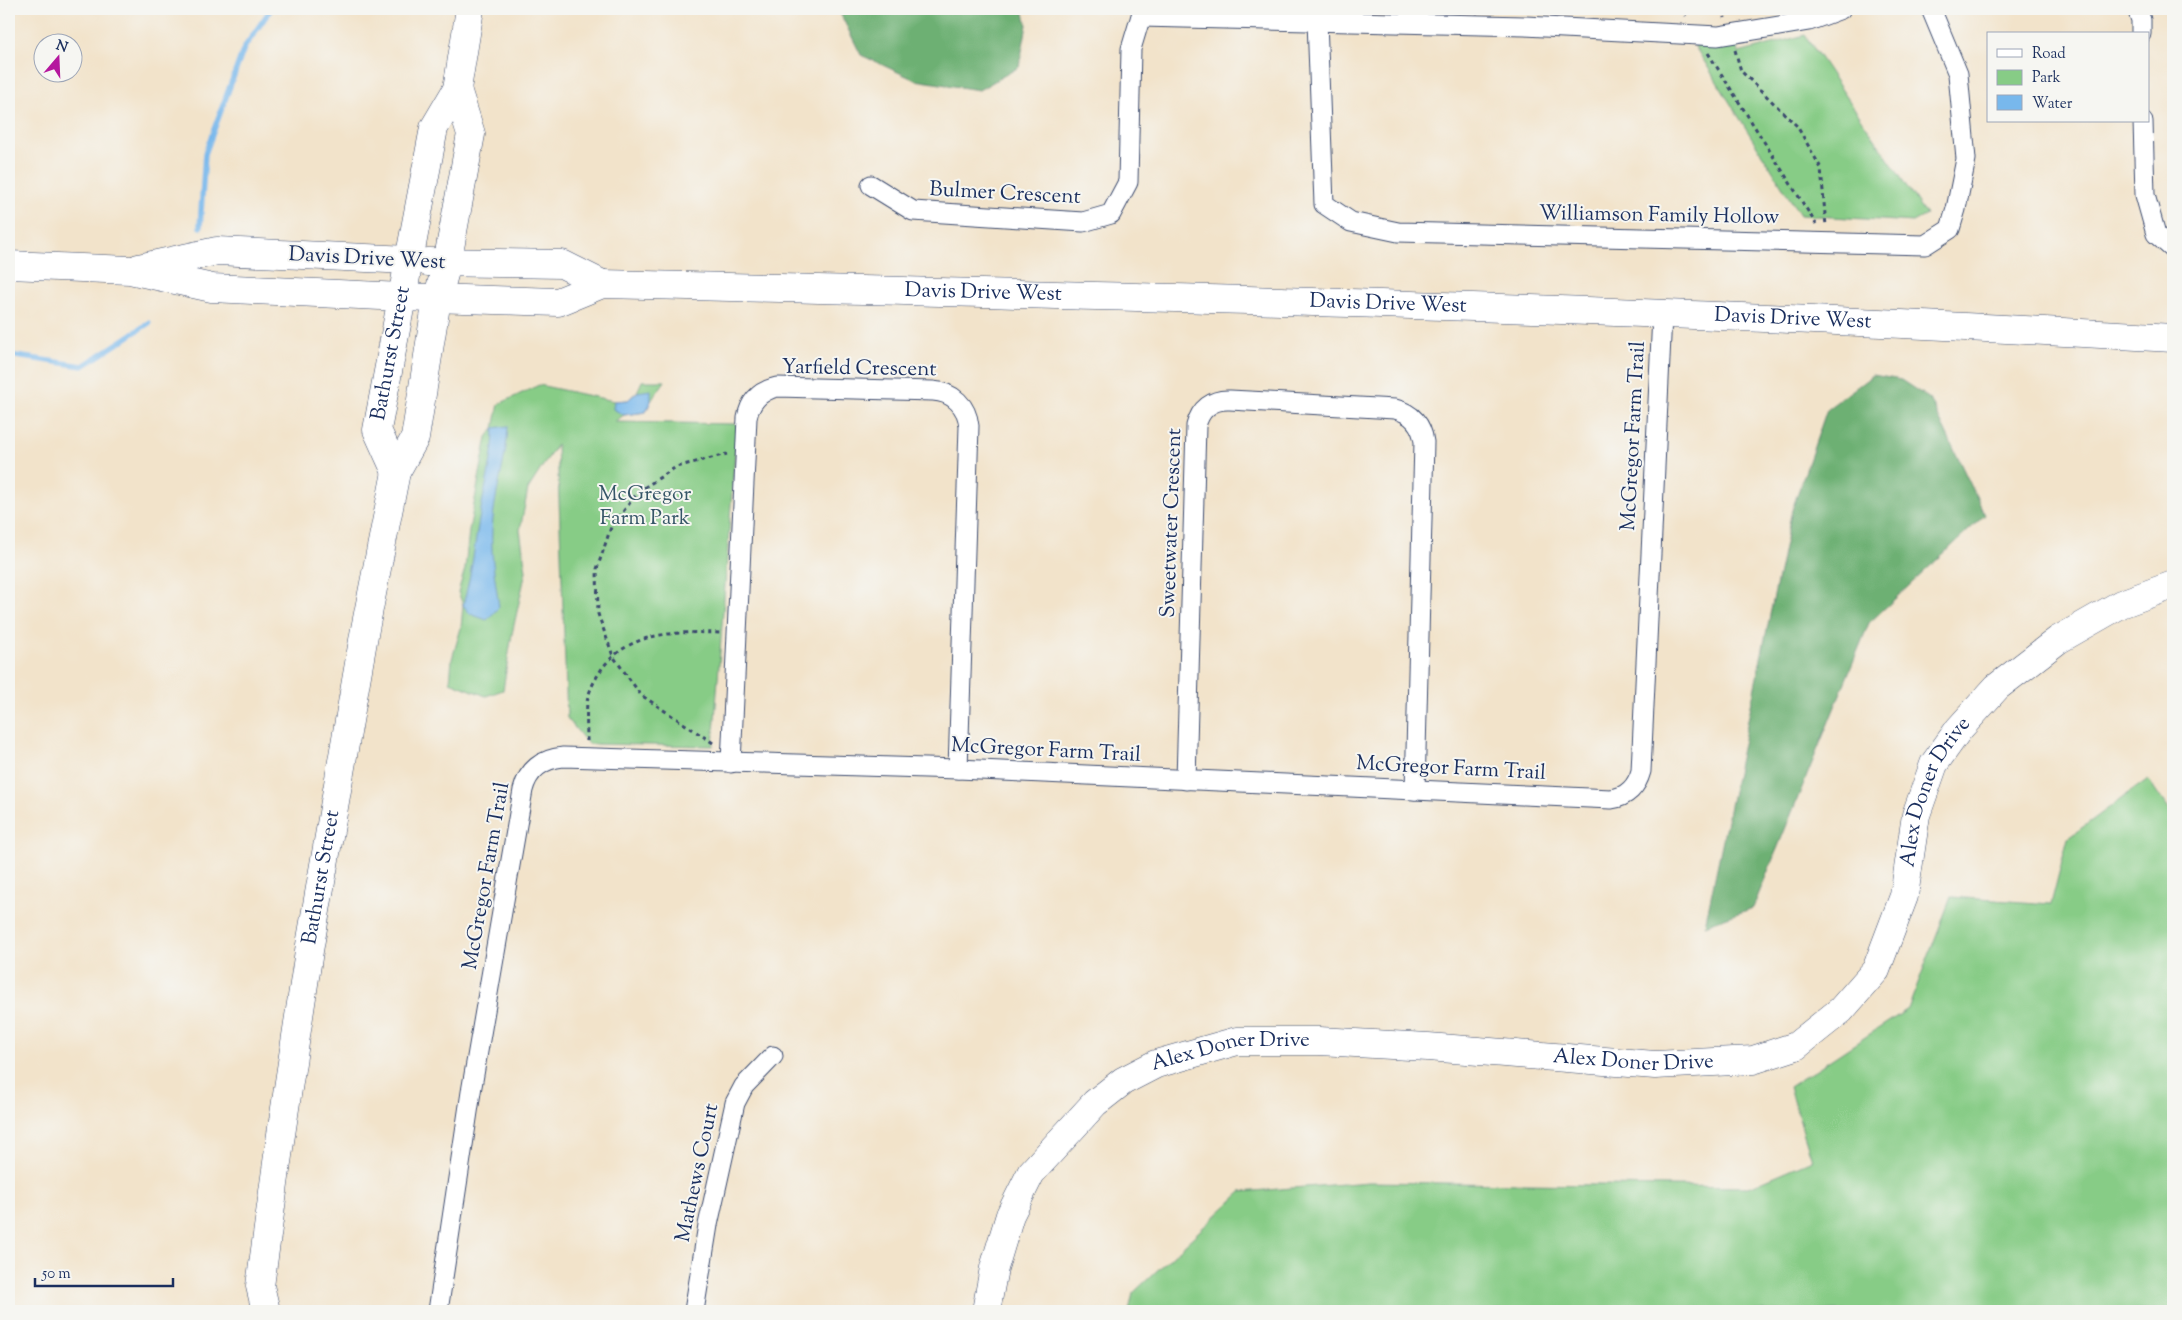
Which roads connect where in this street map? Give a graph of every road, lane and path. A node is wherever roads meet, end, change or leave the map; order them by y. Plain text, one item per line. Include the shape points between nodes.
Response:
1 (470, 9) edge
2 (1681, 9) edge
3 (1723, 9) edge
4 (1841, 9) edge
5 (1931, 9) edge
6 (2137, 9) edge
7 (1142, 13) edge
8 (1525, 17) edge
9 (1317, 21) junction
10 (2141, 32) edge
11 (1730, 34) junction
12 (1697, 35) junction
13 (457, 89) junction
14 (2143, 122) edge
15 (871, 185) dead end
16 (1827, 242) junction
17 (2173, 249) edge
18 (409, 260) junction
19 (447, 264) junction
20 (9, 265) edge
21 (130, 270) junction
22 (602, 284) junction
23 (402, 297) junction
24 (437, 299) junction
25 (1662, 315) junction
26 (2173, 338) edge
27 (745, 451) junction
28 (396, 472) junction
29 (2173, 585) edge
30 (737, 634) junction
31 (613, 656) junction
32 (588, 745) dead end
33 (731, 760) junction
34 (958, 769) junction
35 (1186, 780) junction
36 (1414, 790) junction
37 (773, 1056) dead end
38 (263, 1299) edge
39 (245, 1311) edge
40 (438, 1311) edge
41 (694, 1311) edge
42 (986, 1311) edge

1 - 13 main road, Bathurst Street
2 - 12 path
3 - 11 path
4 - 11 street via 1809,21
5 - 16 street, Williamson Family Hollow via 1958,74 1966,159 1950,229 1925,245
6 - 10 street
7 - 9 street via 1176,19
7 - 15 street, Bulmer Crescent via 1132,48 1128,182 1111,214 1083,222 913,211
8 - 9 street
8 - 12 street
9 - 16 street, Williamson Family Hollow via 1324,204 1351,222 1398,232
11 - 12 street
11 - 16 path via 1741,71 1797,126 1821,168
12 - 16 path
13 - 18 main road, Bathurst Street via 434,128
13 - 19 main road, Bathurst Street via 472,134
14 - 17 street via 2145,195 2156,234
18 - 19 main road, Davis Drive West
18 - 21 main road, Davis Drive West via 217,251
18 - 23 main road, Bathurst Street
19 - 22 main road, Davis Drive West via 562,264
19 - 24 main road, Bathurst Street
20 - 21 main road, Davis Drive West
21 - 23 main road, Davis Drive West via 212,288
22 - 24 main road, Davis Drive West via 558,302
22 - 25 main road, Davis Drive West via 1304,301
23 - 24 main road, Davis Drive West
23 - 28 main road, Bathurst Street via 377,430
24 - 28 main road, Bathurst Street via 415,438
25 - 26 main road, Davis Drive West
25 - 36 street, McGregor Farm Trail via 1642,761 1638,779 1627,793 1611,799
27 - 30 street, Yarfield Crescent
27 - 31 path via 676,467 638,491 611,527 597,569 597,587 598,614
27 - 34 street, Yarfield Crescent via 750,407 759,395 774,388 938,391 949,394 962,405 969,426
28 - 38 main road, Bathurst Street via 365,629 309,952
29 - 42 main road, Alex Doner Drive via 2121,604 2058,640 1997,687 1959,729 1934,764 1916,815 1904,896 1876,970 1842,1010 1796,1046 1753,1060 1655,1065 1428,1046 1237,1041 1156,1064 1123,1081 1095,1103 1031,1173 1010,1215 994,1268
30 - 31 path via 660,634 635,641
30 - 33 street, Yarfield Crescent
31 - 32 path via 596,676 588,701
31 - 33 path via 641,695
33 - 34 street, McGregor Farm Trail
33 - 40 street, McGregor Farm Trail via 558,758 541,764 528,777 523,790 471,1092
34 - 35 street, McGregor Farm Trail
35 - 36 street, McGregor Farm Trail
35 - 36 street, Sweetwater Crescent via 1196,426 1202,411 1210,404 1230,400 1395,409 1410,415 1420,427 1424,442
37 - 41 street, Mathews Court via 744,1086 735,1103 708,1225
38 - 39 main road, Bathurst Street

